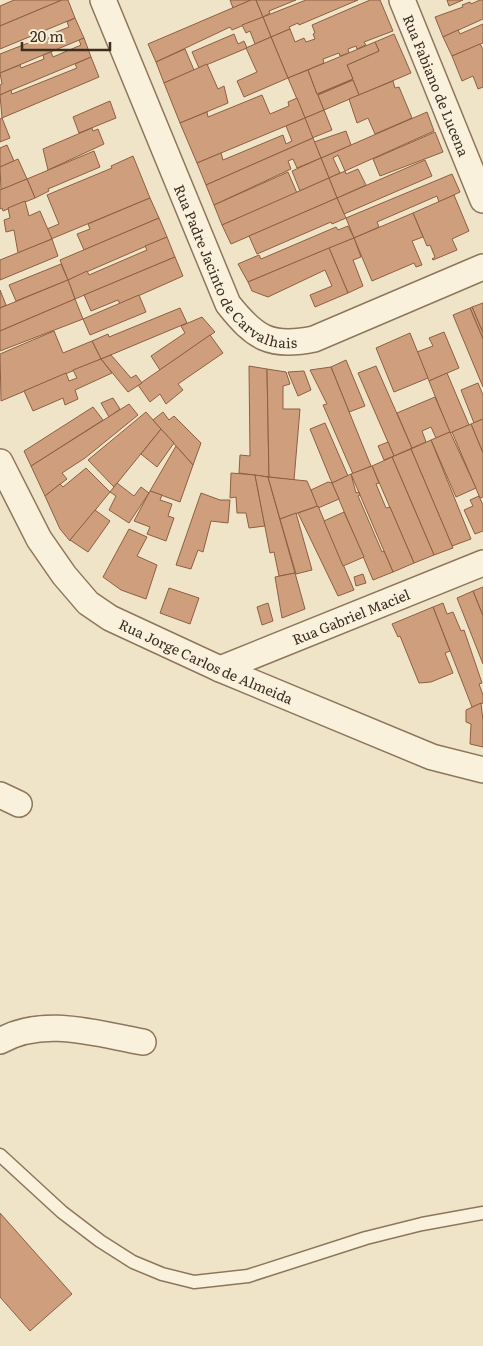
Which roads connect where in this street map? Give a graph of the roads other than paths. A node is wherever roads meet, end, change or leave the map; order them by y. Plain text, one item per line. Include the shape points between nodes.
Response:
1 (103, 0) edge
2 (402, 0) edge
3 (483, 200) edge
4 (483, 267) edge
5 (0, 462) edge
6 (483, 562) edge
7 (220, 669) junction
8 (483, 770) edge
9 (0, 1041) edge
10 (143, 1042) dead end
11 (0, 1155) edge
12 (483, 1214) edge

1 - 4 street, Rua Padre Jacinto de Carvalhais via 228,304 246,326 264,337 288,344 314,339
2 - 3 street, Rua Fabiano de Lucena
5 - 7 street, Rua Jorge Carlos de Almeida via 38,539 88,603 118,624
6 - 7 street, Rua Gabriel Maciel
7 - 8 street, Rua Jorge Carlos de Almeida via 432,757
9 - 10 street via 21,1031 63,1028
11 - 12 lane via 62,1212 100,1241 133,1262 194,1282 248,1276 366,1238

